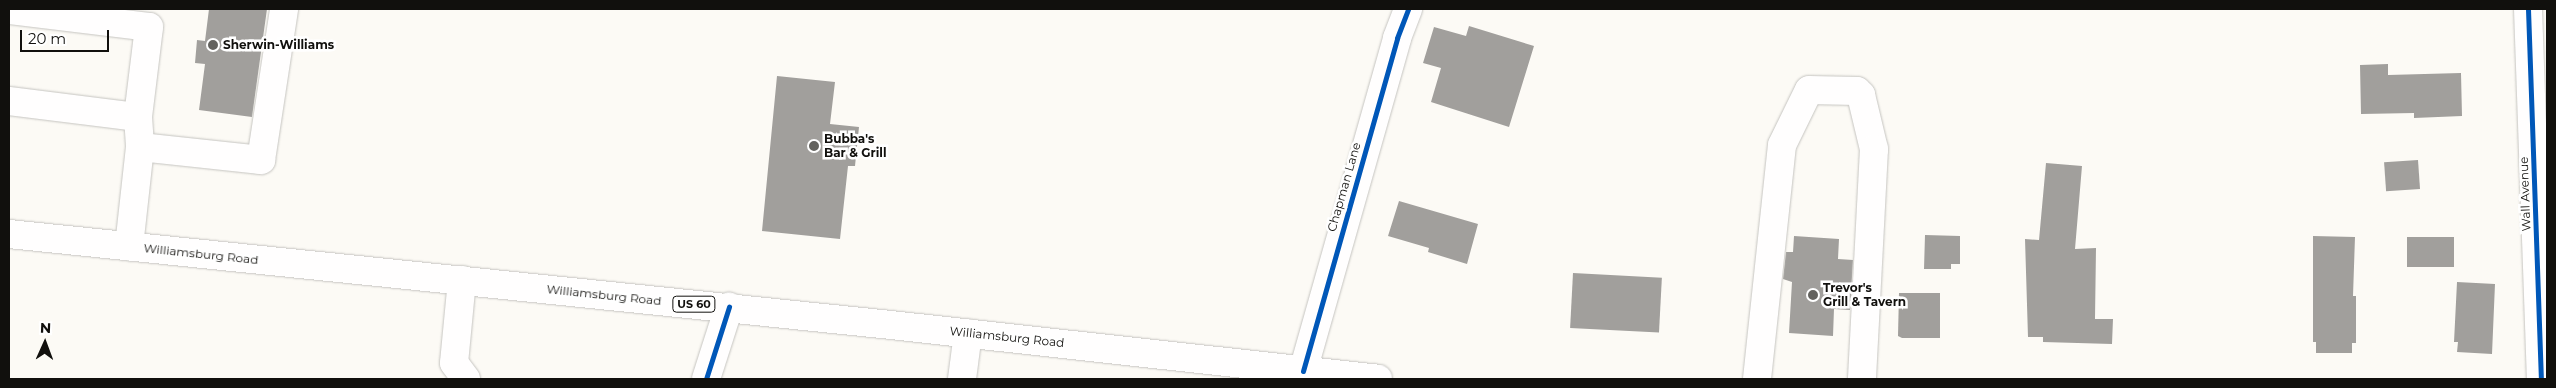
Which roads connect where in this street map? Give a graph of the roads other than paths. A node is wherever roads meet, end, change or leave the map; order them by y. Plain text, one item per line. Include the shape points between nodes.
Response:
1 (284, 9) edge
2 (1408, 9) edge
3 (9, 10) edge
4 (2534, 13) edge
5 (9, 101) edge
6 (138, 117) junction
7 (140, 147) junction
8 (9, 234) edge
9 (129, 246) junction
10 (462, 280) junction
11 (729, 308) junction
12 (968, 333) junction
13 (1302, 371) junction
14 (466, 379) edge
15 (706, 379) edge
16 (962, 379) edge
17 (1378, 379) edge
18 (1757, 379) edge
19 (1862, 379) edge
20 (2541, 379) edge

1 - 7 main road via 261,160
2 - 13 main road, Chapman Lane
3 - 6 main road via 149,27
4 - 20 main road, Wall Avenue
5 - 6 main road
6 - 7 main road
7 - 9 main road
8 - 9 main road, Williamsburg Road / US 60
9 - 10 main road, Williamsburg Road / US 60
10 - 11 main road, Williamsburg Road / US 60
10 - 14 main road via 454,363
11 - 12 main road, Williamsburg Road / US 60
11 - 15 main road
12 - 13 main road, Williamsburg Road / US 60
12 - 16 main road
13 - 17 main road, Williamsburg Road / US 60
18 - 19 main road via 1782,145 1809,90 1856,91 1861,95 1874,149

